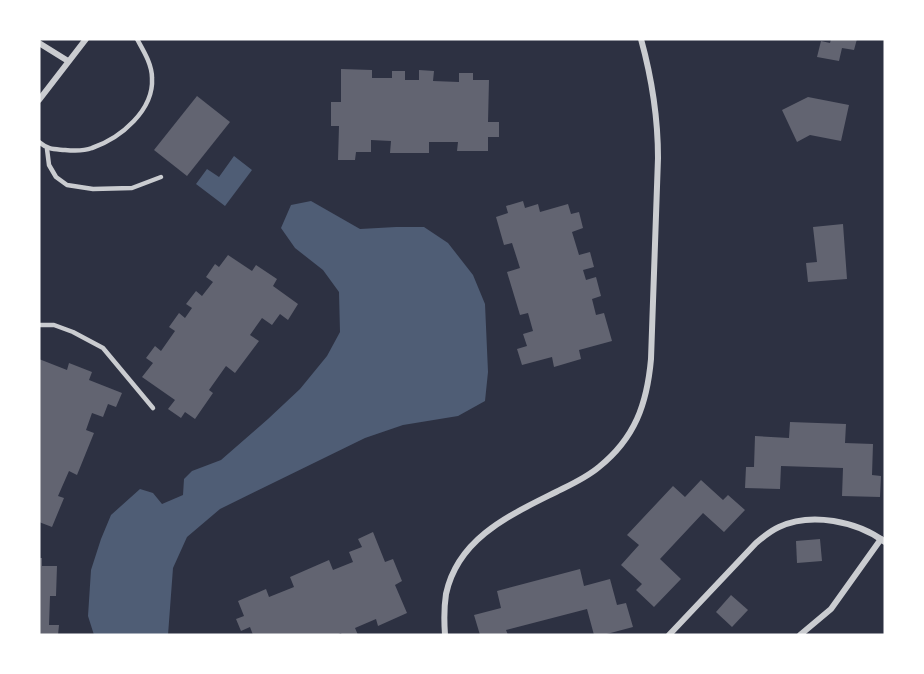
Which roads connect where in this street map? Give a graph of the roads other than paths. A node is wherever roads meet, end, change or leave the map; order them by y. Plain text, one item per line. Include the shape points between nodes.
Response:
1 (86, 39) edge
2 (137, 39) edge
3 (641, 39) edge
4 (39, 43) edge
5 (69, 61) junction
6 (39, 100) edge
7 (39, 142) edge
8 (47, 149) junction
9 (161, 177) dead end
10 (39, 325) edge
11 (153, 408) dead end
12 (883, 541) edge
13 (445, 635) edge
14 (669, 635) edge
15 (800, 635) edge

1 - 5 street
2 - 8 lane via 153,77 150,98 141,112 123,130 91,149
3 - 13 street via 655,99 658,134 651,359 643,407 625,439 598,468 494,525 464,554 446,594
4 - 5 street
5 - 6 street
7 - 8 lane
8 - 9 lane via 49,165 67,185 132,188
10 - 11 lane via 74,332 103,348
12 - 14 street via 838,522 814,520 780,526 756,543
12 - 15 street via 831,609

